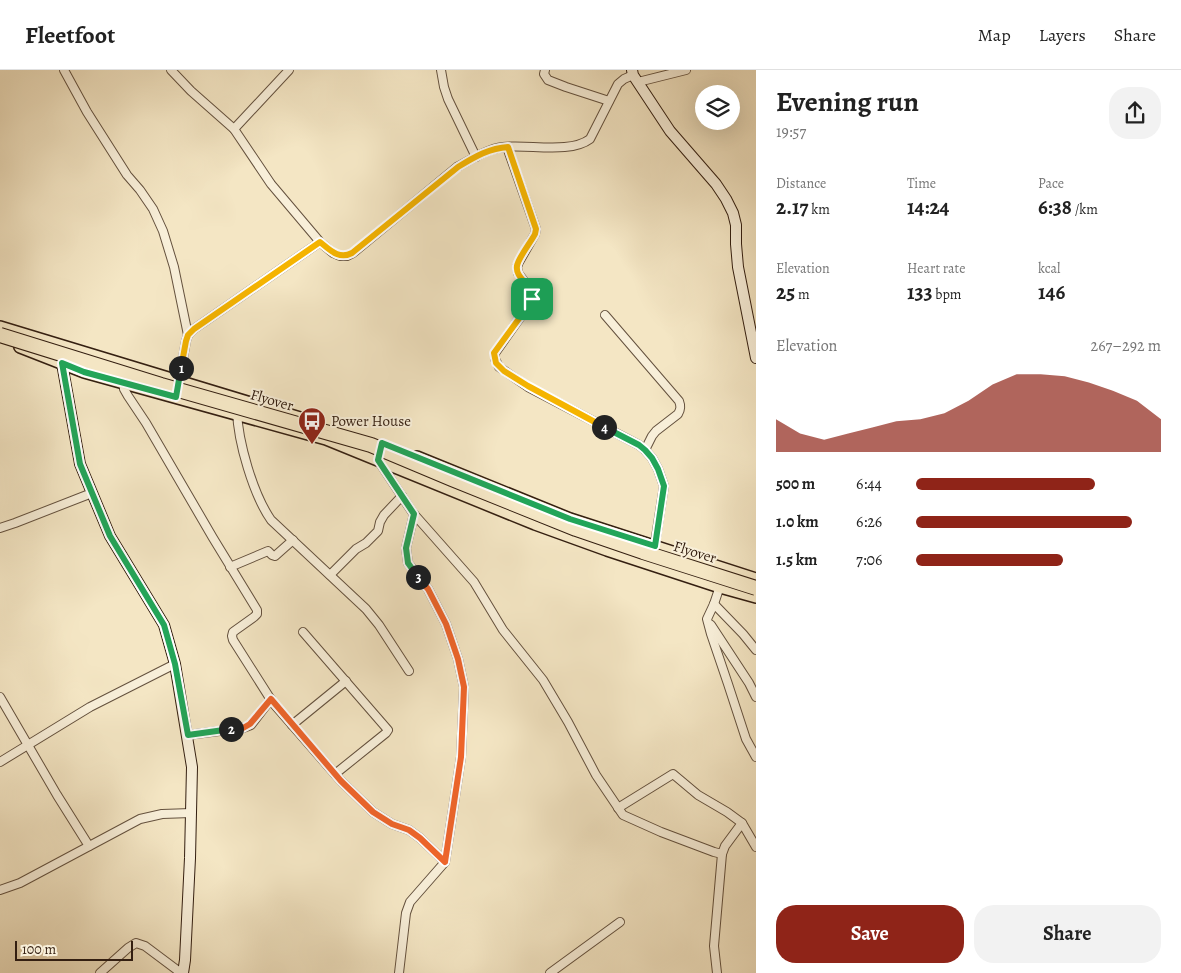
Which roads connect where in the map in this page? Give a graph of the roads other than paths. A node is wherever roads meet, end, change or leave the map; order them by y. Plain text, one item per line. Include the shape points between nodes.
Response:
1 (64, 70) edge
2 (170, 70) edge
3 (289, 70) edge
4 (441, 70) edge
5 (545, 70) edge
6 (686, 70) edge
7 (634, 76) edge
8 (609, 102) junction
9 (234, 129) junction
10 (508, 147) junction
11 (476, 157) junction
12 (320, 242) junction
13 (605, 315) dead end
14 (0, 327) edge
15 (0, 335) edge
16 (188, 335) junction
17 (0, 342) edge
18 (59, 345) junction
19 (756, 358) edge
20 (62, 363) junction
21 (123, 364) junction
22 (179, 381) junction
23 (123, 382) junction
24 (176, 397) junction
25 (237, 399) junction
26 (238, 415) junction
27 (382, 443) junction
28 (645, 450) junction
29 (378, 460) junction
30 (92, 492) junction
31 (402, 496) junction
32 (414, 514) junction
33 (0, 528) edge
34 (293, 540) junction
35 (655, 546) junction
36 (652, 564) junction
37 (230, 567) junction
38 (725, 568) junction
39 (330, 575) junction
40 (756, 578) edge
41 (720, 587) junction
42 (756, 588) edge
43 (756, 596) edge
44 (714, 604) junction
45 (707, 619) junction
46 (303, 632) dead end
47 (756, 650) edge
48 (175, 664) junction
49 (409, 671) dead end
50 (346, 681) junction
51 (0, 697) edge
52 (756, 697) edge
53 (271, 699) junction
54 (2, 706) edge
55 (292, 725) junction
56 (188, 735) junction
57 (28, 745) junction
58 (756, 757) edge
59 (0, 762) edge
60 (335, 774) junction
61 (618, 808) junction
62 (192, 813) junction
63 (742, 823) junction
64 (88, 846) junction
65 (756, 847) edge
66 (722, 854) junction
67 (445, 862) junction
68 (0, 890) edge
69 (620, 922) dead end
70 (100, 973) edge
71 (182, 973) edge
72 (400, 973) edge
73 (550, 973) edge
74 (717, 973) edge

1 - 16 street via 127,175 153,209 174,267
2 - 9 street
3 - 9 street
4 - 11 street via 448,99
5 - 8 street via 548,80
6 - 7 street
7 - 8 street via 618,84
7 - 19 street via 670,132 716,184 734,213 738,267
8 - 10 street via 585,143 560,147
9 - 12 street via 271,184
10 - 11 street
10 - 28 street via 536,229 517,267 531,290 532,299 494,353 496,363 528,386
11 - 12 street via 458,167 347,256 333,253
12 - 16 street
13 - 28 street via 679,401 678,414 656,431
14 - 18 main road
15 - 42 highway, Flyover, bridge via 371,445 576,529
16 - 22 street
17 - 20 main road
18 - 20 street
18 - 21 main road
20 - 23 main road
20 - 30 street via 80,464
21 - 22 main road
21 - 23 street
22 - 24 street
22 - 25 main road
23 - 24 main road
23 - 37 street via 128,396
24 - 26 main road
25 - 26 street
25 - 27 main road
26 - 29 main road via 326,439
26 - 34 street via 244,458 264,509
27 - 29 street
27 - 35 main road via 570,519
28 - 35 street via 658,469 664,486
29 - 31 street
29 - 36 main road via 535,524
30 - 33 street
30 - 48 street via 110,536 164,625
31 - 32 street
31 - 39 street via 384,516 378,530
32 - 61 street via 474,582 503,630 543,680
32 - 67 street via 406,548 408,563 428,589 446,624 464,687 461,757
34 - 37 street via 276,556 268,551
34 - 39 street
35 - 36 street
35 - 38 main road
36 - 41 main road
37 - 53 street via 257,610 257,614 234,632 233,640
38 - 40 main road
38 - 41 street
39 - 49 street via 370,614
41 - 43 main road
41 - 44 street
44 - 45 street
44 - 47 street
45 - 52 street
45 - 58 street via 746,739
46 - 50 street
48 - 56 street
48 - 57 street via 90,706
50 - 55 street
50 - 60 street via 388,731
51 - 54 street
53 - 55 street
53 - 56 street via 243,728
54 - 57 street
55 - 60 street
56 - 62 street
57 - 59 street
57 - 64 street
60 - 67 street via 373,812 409,830
61 - 63 street via 674,774 698,795
61 - 66 street via 622,815
62 - 64 street via 140,819
62 - 71 street
63 - 65 street
63 - 66 street
64 - 68 street via 20,883
66 - 74 street via 714,946
67 - 72 street via 410,902
69 - 73 street
70 - 71 street via 136,943

